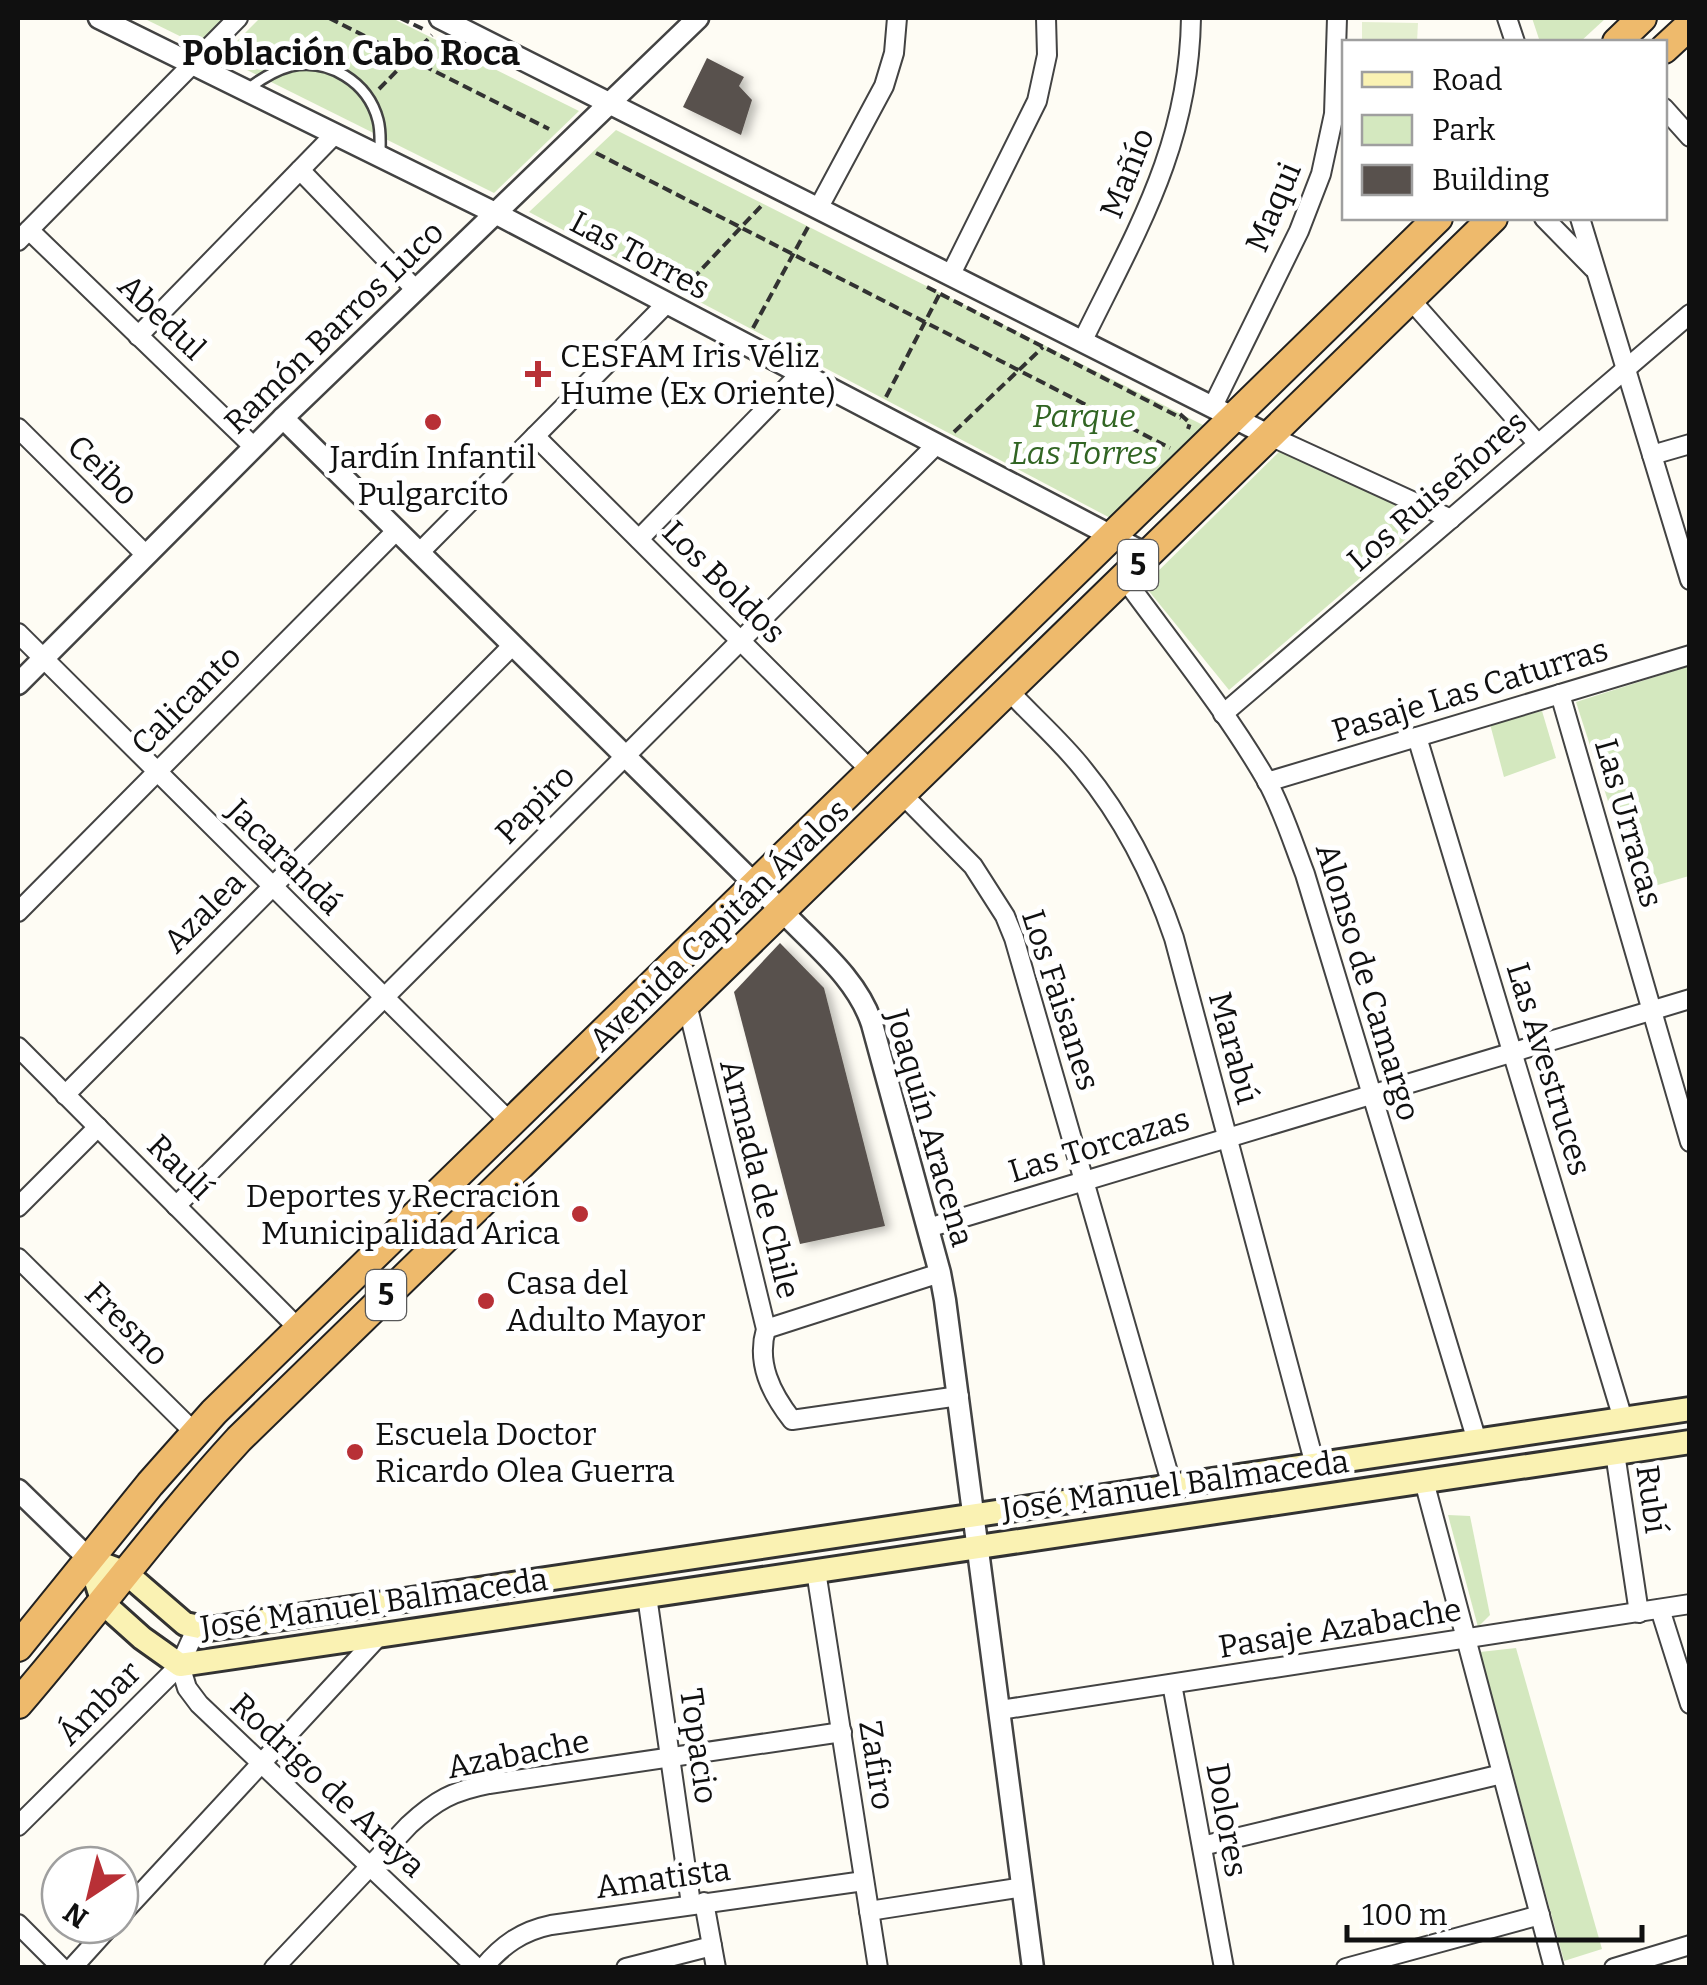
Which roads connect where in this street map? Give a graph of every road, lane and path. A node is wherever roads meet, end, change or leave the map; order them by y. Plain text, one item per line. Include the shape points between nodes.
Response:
1 (98, 18) edge
2 (238, 18) edge
3 (329, 18) edge
4 (698, 18) edge
5 (897, 18) edge
6 (1046, 18) edge
7 (1192, 18) edge
8 (1337, 18) edge
9 (1642, 18) edge
10 (438, 22) edge
11 (1690, 24) edge
12 (1618, 40) edge
13 (1667, 46) edge
14 (410, 58) junction
15 (194, 64) junction
16 (246, 90) junction
17 (369, 99) junction
18 (610, 102) junction
19 (1667, 111) edge
20 (549, 129) dead end
21 (335, 134) junction
22 (1690, 137) edge
23 (596, 153) dead end
24 (380, 156) junction
25 (300, 170) junction
26 (763, 204) dead end
27 (819, 207) junction
28 (495, 213) junction
29 (1436, 220) edge
30 (1491, 220) edge
31 (1546, 220) edge
32 (1581, 220) edge
33 (808, 226) dead end
34 (741, 227) junction
35 (23, 235) edge
36 (793, 254) junction
37 (1596, 272) junction
38 (951, 274) junction
39 (415, 290) junction
40 (940, 294) dead end
41 (675, 297) junction
42 (1410, 299) junction
43 (1690, 314) edge
44 (925, 322) junction
45 (753, 328) dead end
46 (138, 336) junction
47 (1083, 340) junction
48 (1048, 341) dead end
49 (1043, 347) dead end
50 (1626, 369) junction
51 (1019, 370) junction
52 (801, 373) junction
53 (886, 397) dead end
54 (873, 398) dead end
55 (891, 407) dead end
56 (1223, 412) junction
57 (282, 418) junction
58 (18, 428) edge
59 (1186, 434) dead end
60 (535, 436) junction
61 (1270, 436) junction
62 (945, 437) junction
63 (1179, 441) dead end
64 (960, 442) dead end
65 (1538, 444) junction
66 (1690, 444) edge
67 (254, 447) junction
68 (1652, 455) junction
69 (1450, 519) junction
70 (397, 530) junction
71 (1112, 536) junction
72 (639, 539) junction
73 (419, 553) junction
74 (146, 555) junction
75 (1148, 555) junction
76 (1124, 578) junction
77 (1690, 580) edge
78 (18, 633) edge
79 (741, 641) junction
80 (513, 646) junction
81 (1690, 655) edge
82 (43, 659) junction
83 (18, 684) edge
84 (1009, 691) junction
85 (1560, 694) junction
86 (1223, 714) junction
87 (1418, 737) junction
88 (625, 756) junction
89 (872, 771) junction
90 (157, 772) junction
91 (1268, 782) junction
92 (903, 795) junction
93 (755, 885) junction
94 (272, 886) junction
95 (18, 912) edge
96 (783, 912) junction
97 (384, 998) junction
98 (1690, 998) edge
99 (687, 1004) junction
100 (1651, 1010) junction
101 (18, 1047) edge
102 (1512, 1052) junction
103 (65, 1094) junction
104 (1372, 1094) junction
105 (511, 1123) junction
106 (98, 1127) junction
107 (1228, 1138) junction
108 (1690, 1142) edge
109 (1085, 1181) junction
110 (176, 1206) junction
111 (18, 1207) edge
112 (928, 1228) junction
113 (18, 1258) edge
114 (940, 1273) junction
115 (299, 1329) junction
116 (766, 1329) junction
117 (959, 1396) junction
118 (1690, 1410) edge
119 (1624, 1419) junction
120 (195, 1433) junction
121 (1477, 1441) junction
122 (1690, 1442) edge
123 (1615, 1453) junction
124 (1314, 1465) junction
125 (1424, 1481) junction
126 (1172, 1486) junction
127 (18, 1490) edge
128 (974, 1516) junction
129 (979, 1547) junction
130 (89, 1560) junction
131 (816, 1571) junction
132 (126, 1572) junction
133 (647, 1596) junction
134 (103, 1603) junction
135 (1690, 1604) edge
136 (1660, 1609) junction
137 (1639, 1612) junction
138 (197, 1627) junction
139 (379, 1636) junction
140 (1466, 1639) junction
141 (18, 1647) edge
142 (180, 1665) junction
143 (1172, 1684) junction
144 (18, 1704) edge
145 (1690, 1704) edge
146 (1000, 1710) junction
147 (842, 1732) junction
148 (670, 1757) junction
149 (261, 1763) junction
150 (1502, 1774) junction
151 (18, 1826) edge
152 (1202, 1846) junction
153 (370, 1866) junction
154 (864, 1881) junction
155 (1023, 1887) junction
156 (140, 1894) edge
157 (698, 1903) junction
158 (869, 1911) junction
159 (1540, 1915) junction
160 (18, 1924) edge
161 (93, 1945) edge
162 (1690, 1945) edge
163 (712, 1946) junction
164 (1392, 1962) edge
165 (62, 1968) edge
166 (72, 1968) edge
167 (274, 1968) edge
168 (480, 1968) edge
169 (626, 1968) edge
170 (716, 1968) edge
171 (878, 1968) edge
172 (1033, 1968) edge
173 (1224, 1968) edge
174 (1346, 1968) edge
175 (1554, 1968) edge
176 (1614, 1968) edge

1 - 15 street, Las Torres
2 - 15 street
3 - 14 path
4 - 18 street, Ramón Barros Luco
5 - 27 street via 888,74
6 - 38 street via 1047,55 1037,100
7 - 47 street, Mañío via 1190,66 1168,161
8 - 56 street, Maqui via 1334,114 1321,174
9 - 12 highway
10 - 14 path
10 - 18 street
11 - 13 highway
14 - 17 path
14 - 20 path
15 - 16 street, Las Torres
15 - 35 street
16 - 17 lane via 280,69 318,65 341,73
16 - 21 street, Las Torres
17 - 24 lane via 378,119
18 - 27 street
18 - 28 street, Ramón Barros Luco
19 - 22 street
21 - 24 street, Las Torres
21 - 25 street
23 - 34 path
24 - 28 street, Las Torres
25 - 39 street
25 - 46 street
26 - 34 path
27 - 38 street
28 - 39 street, Ramón Barros Luco
28 - 41 street, Las Torres
29 - 56 highway, Avenida Capitán Ávalos / 5
30 - 42 highway, Avenida Capitán Ávalos / 5
31 - 37 street
32 - 37 street
33 - 36 path
34 - 36 path
34 - 41 path
35 - 46 street, Abedul
36 - 44 path
36 - 45 path
37 - 50 street
38 - 47 street
39 - 57 street, Ramón Barros Luco
40 - 44 path
41 - 52 street, Las Torres
41 - 60 street
42 - 61 highway, Avenida Capitán Ávalos / 5
42 - 65 street
43 - 50 street, Los Ruiseñores
44 - 51 path
44 - 53 path
46 - 67 street, Abedul
47 - 56 street
48 - 59 path via 1174,410 1190,423
49 - 51 path
50 - 65 street, Los Ruiseñores
50 - 68 street
51 - 62 path
51 - 63 path via 1175,450
52 - 62 street, Las Torres
52 - 72 street
54 - 55 path
56 - 61 street
56 - 71 highway, Avenida Capitán Ávalos / 5
57 - 67 street, Ramón Barros Luco
57 - 70 street, Joaquín Aracena
58 - 74 street, Ceibo
60 - 72 street, Los Boldos
60 - 73 street
61 - 69 street
61 - 75 highway, Avenida Capitán Ávalos / 5
62 - 64 path
62 - 71 street, Las Torres
62 - 79 street, Papiro
65 - 69 street, Los Ruiseñores
66 - 68 street
67 - 74 street, Ramón Barros Luco
68 - 77 street
69 - 86 street, Los Ruiseñores
70 - 73 street, Joaquín Aracena
70 - 90 street, Calicanto
71 - 75 street, Las Torres
71 - 89 highway, Avenida Capitán Ávalos / 5
72 - 79 street, Los Boldos
73 - 80 street, Joaquín Aracena
74 - 82 street, Ramón Barros Luco
75 - 76 highway, Avenida Capitán Ávalos / 5
76 - 84 highway, Avenida Capitán Ávalos / 5
76 - 86 street, Alonso de Camargo
78 - 82 street, Jacarandá
79 - 88 street, Papiro
79 - 89 street, Los Boldos
80 - 88 street, Joaquín Aracena
80 - 94 street, Azalea
81 - 85 street, Pasaje Las Caturras
82 - 83 street, Ramón Barros Luco
82 - 90 street, Jacarandá
84 - 92 highway, Avenida Capitán Ávalos / 5
84 - 107 street, Marabú via 1082,768 1148,870 1174,938
85 - 87 street, Pasaje Las Caturras
85 - 100 street, Las Urracas
86 - 91 street, Alonso de Camargo
87 - 91 street, Pasaje Las Caturras
87 - 102 street, Las Avestruces
88 - 93 street, Joaquín Aracena
88 - 97 street, Papiro
89 - 93 highway, Avenida Capitán Ávalos / 5
90 - 94 street, Jacarandá
90 - 95 street, Calicanto
91 - 104 street, Alonso de Camargo via 1305,874
92 - 96 highway, Avenida Capitán Ávalos / 5
92 - 109 street, Los Faisanes via 973,866 1005,916
93 - 96 street, Joaquín Aracena
93 - 105 highway, Avenida Capitán Ávalos / 5
94 - 97 street, Jacarandá
94 - 103 street, Azalea
96 - 99 highway, Avenida Capitán Ávalos / 5
96 - 112 street, Joaquín Aracena via 853,986 868,1012
97 - 105 street, Jacarandá
97 - 110 street, Papiro
98 - 100 street, Las Torcazas
99 - 116 street, Armada de Chile
99 - 132 highway, Avenida Capitán Ávalos / 5 via 239,1440
100 - 102 street, Las Torcazas
100 - 108 street, Las Urracas
101 - 103 street, Raulí
102 - 104 street, Las Torcazas
102 - 119 street, Las Avestruces
103 - 106 street, Raulí
104 - 107 street, Las Torcazas
104 - 121 street, Alonso de Camargo
105 - 115 highway, Avenida Capitán Ávalos / 5
106 - 110 street, Raulí
106 - 111 street
107 - 109 street, Las Torcazas
107 - 124 street, Marabú
109 - 112 street, Las Torcazas
109 - 126 street, Los Faisanes
110 - 115 street, Raulí
112 - 114 street, Joaquín Aracena
113 - 120 street, Fresno
114 - 116 street
114 - 117 street, Joaquín Aracena
115 - 120 highway, Avenida Capitán Ávalos / 5
116 - 117 street, Armada de Chile via 760,1348 766,1371 792,1420
117 - 128 street, Joaquín Aracena
118 - 119 main road, José Manuel Balmaceda
119 - 121 main road, José Manuel Balmaceda
120 - 130 highway, Avenida Capitán Ávalos / 5
121 - 124 main road, José Manuel Balmaceda
122 - 123 main road, José Manuel Balmaceda
123 - 125 main road, José Manuel Balmaceda
123 - 137 street, Rubí
124 - 126 main road, José Manuel Balmaceda
125 - 129 main road, José Manuel Balmaceda
125 - 140 street
126 - 128 main road, José Manuel Balmaceda
127 - 130 street
128 - 129 street, Joaquín Aracena
128 - 138 main road, José Manuel Balmaceda
129 - 131 main road, José Manuel Balmaceda
129 - 146 street, Joaquín Aracena
130 - 132 main road, José Manuel Balmaceda
130 - 134 main road
130 - 141 highway, Avenida Capitán Ávalos / 5
131 - 133 main road, José Manuel Balmaceda
131 - 147 street, Zafiro
132 - 134 highway, Avenida Capitán Ávalos / 5
132 - 138 main road, José Manuel Balmaceda via 176,1618
133 - 139 main road, José Manuel Balmaceda
133 - 148 street, Topacio
134 - 142 main road, José Manuel Balmaceda
134 - 144 highway, Avenida Capitán Ávalos / 5
135 - 136 street, Pasaje Azabache
136 - 137 street, Pasaje Azabache
136 - 145 street
137 - 140 street, Pasaje Azabache
138 - 142 street
139 - 142 main road, José Manuel Balmaceda
139 - 149 street
140 - 143 street, Pasaje Azabache
140 - 150 street
142 - 149 street, Rodrigo de Araya via 199,1704
142 - 151 street, Ámbar
143 - 146 street, Pasaje Azabache
143 - 152 street, Dolores
146 - 155 street, Joaquín Aracena
147 - 148 street, Azabache
147 - 154 street, Zafiro
148 - 153 street, Azabache via 451,1794
148 - 157 street, Topacio
149 - 153 street, Rodrigo de Araya
149 - 156 street
150 - 152 street
150 - 159 street
152 - 173 street, Dolores
153 - 167 street, Azabache
153 - 168 street, Rodrigo de Araya
154 - 157 street, Amatista
154 - 158 street, Zafiro
155 - 158 street
155 - 172 street, Joaquín Aracena
157 - 163 street, Topacio
157 - 168 street, Amatista via 537,1928
158 - 171 street, Zafiro
159 - 164 street
159 - 175 street
160 - 165 street
161 - 166 street
162 - 176 street
163 - 169 street
163 - 170 street, Topacio
164 - 174 street

